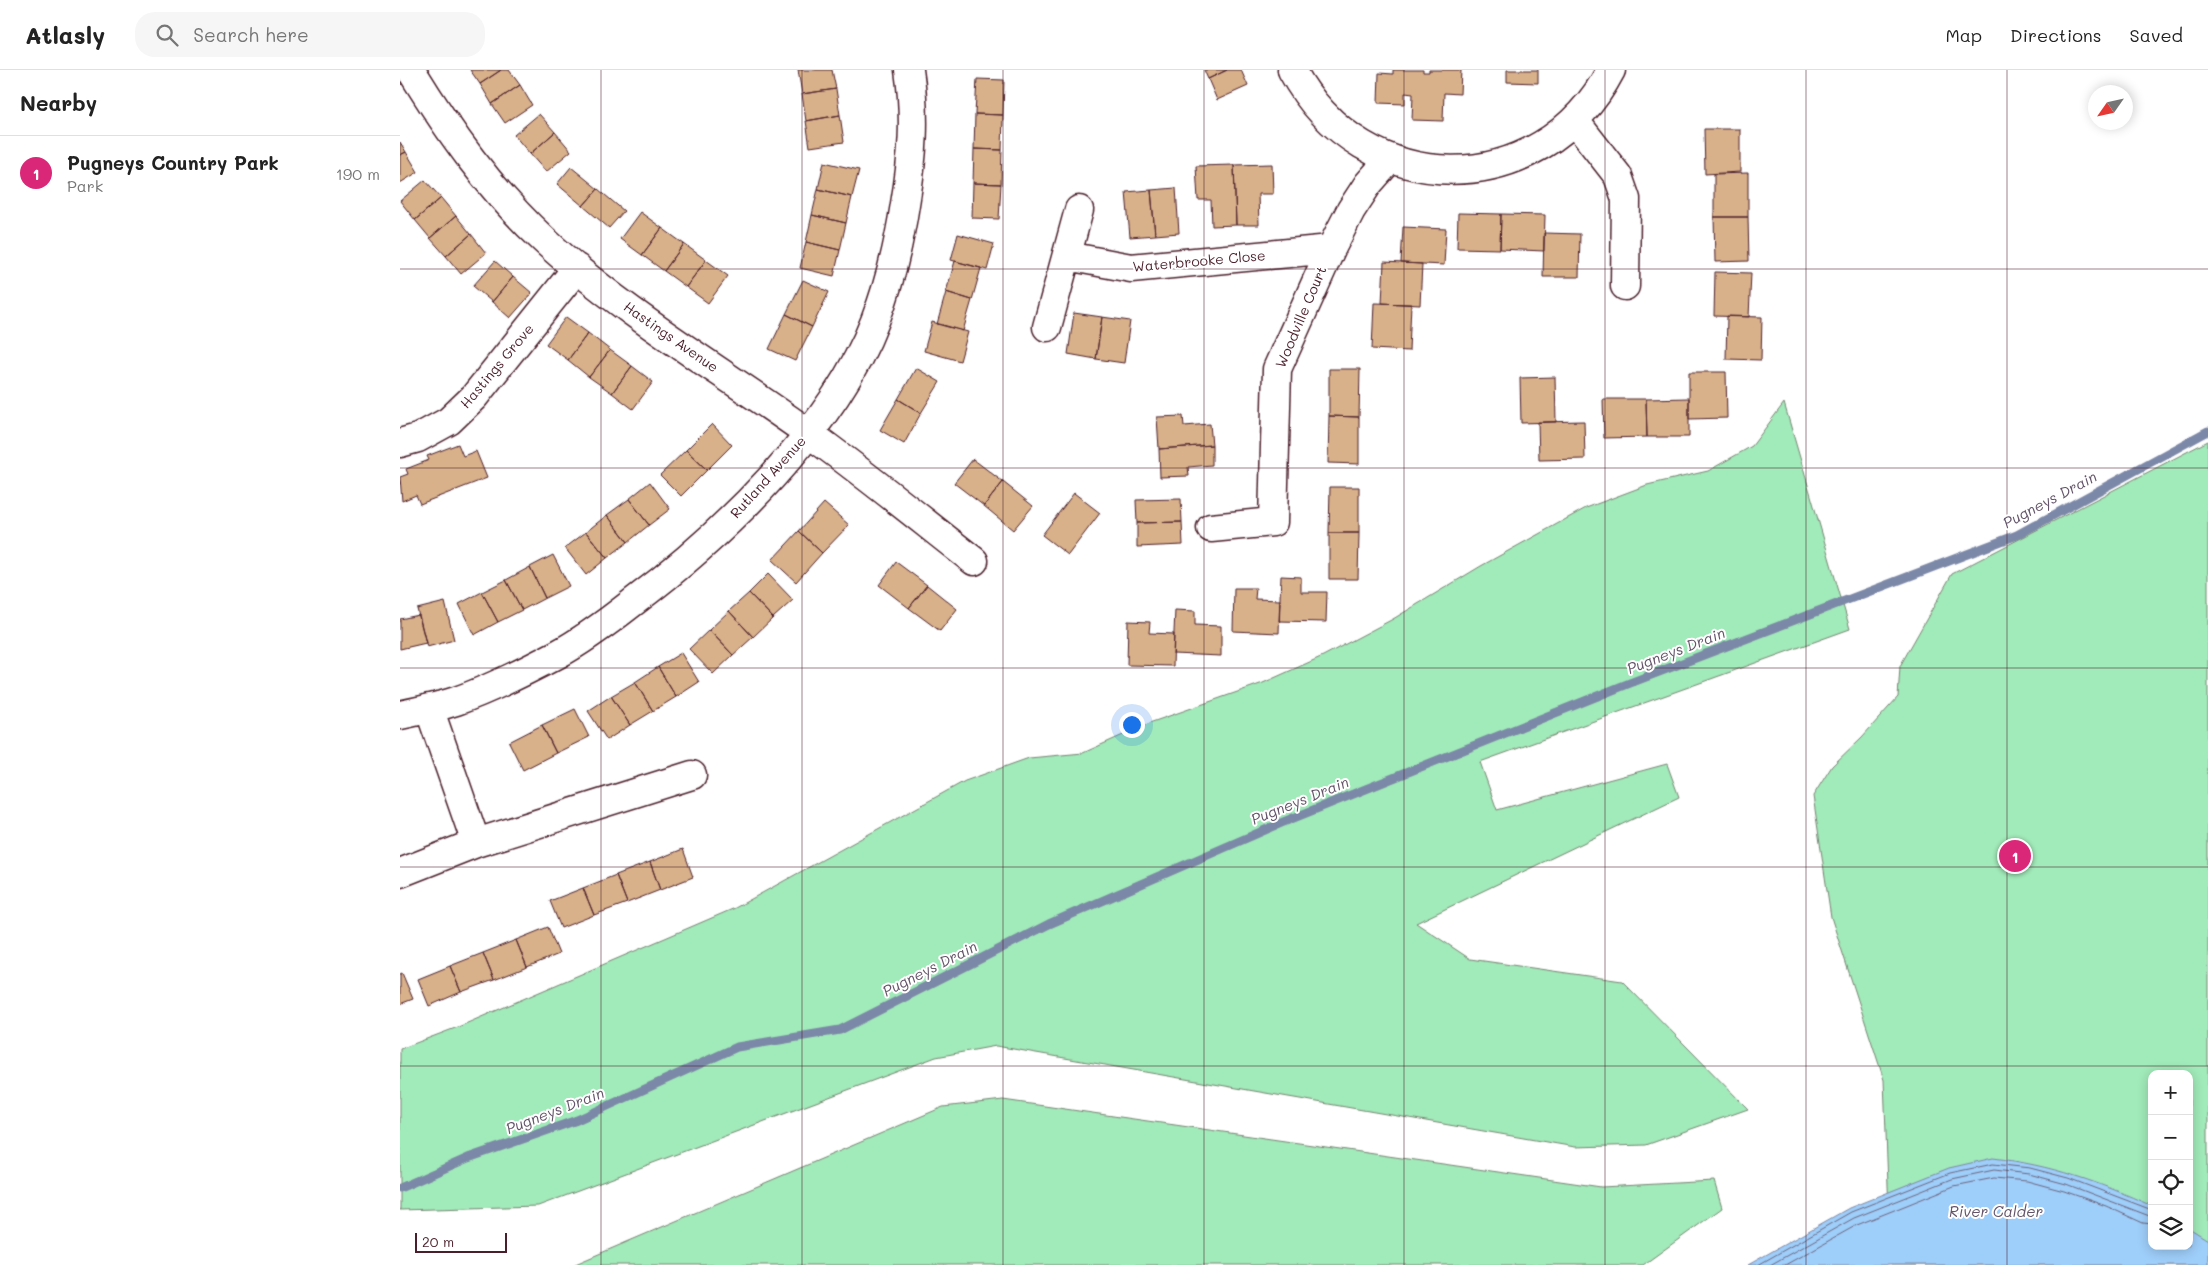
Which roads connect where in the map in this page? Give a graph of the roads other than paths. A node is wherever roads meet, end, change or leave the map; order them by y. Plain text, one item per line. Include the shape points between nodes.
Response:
1 (411, 70) edge
2 (908, 70) edge
3 (1292, 70) edge
4 (1611, 70) edge
5 (1575, 121) junction
6 (1390, 159) junction
7 (1079, 210) dead end
8 (1331, 249) junction
9 (1067, 256) junction
10 (577, 268) junction
11 (1625, 286) dead end
12 (1047, 327) dead end
13 (808, 433) junction
14 (400, 443) edge
15 (1211, 528) dead end
16 (974, 561) dead end
17 (429, 708) junction
18 (400, 715) edge
19 (692, 775) dead end
20 (476, 843) junction
21 (400, 873) edge

1 - 10 street, Hastings Avenue via 475,165 512,208
2 - 13 street, Rutland Avenue via 913,160 892,270 875,322 853,366
3 - 6 street via 1325,118 1354,141
4 - 5 street via 1600,92
5 - 6 street via 1547,143 1517,158 1486,167 1444,170
5 - 11 street via 1618,176 1626,199
6 - 8 street, Woodville Court via 1368,184
7 - 9 street
8 - 9 street, Waterbrooke Close via 1131,268
8 - 15 street, Woodville Court via 1277,369 1273,522
9 - 12 street
10 - 13 street, Hastings Avenue
10 - 14 street, Hastings Grove via 474,397 449,420 418,438
13 - 16 street, Hastings Avenue
13 - 17 street, Rutland Avenue via 752,498 714,535 664,580 611,619 560,652 501,682 457,701
17 - 18 street, Rutland Avenue
17 - 20 street
19 - 20 street
20 - 21 street

